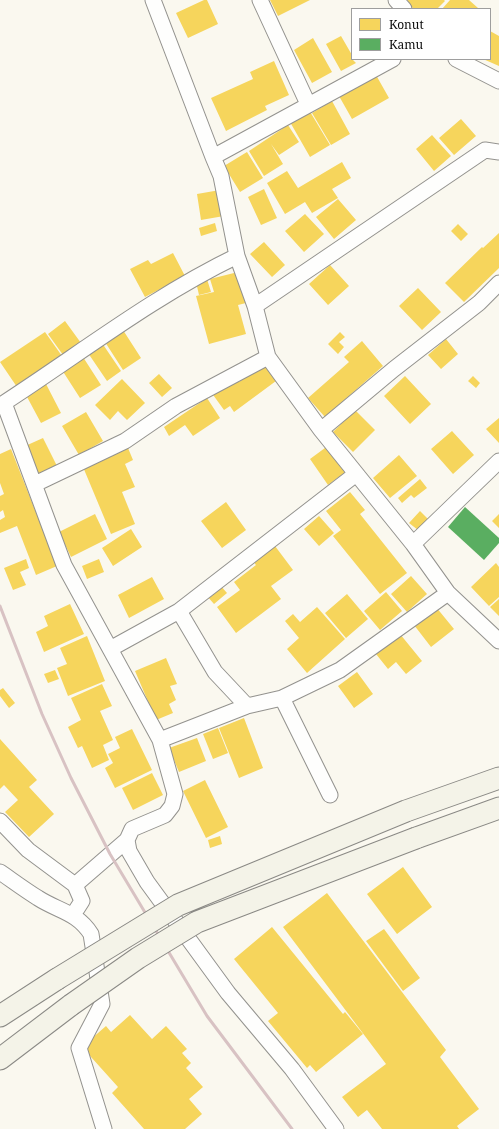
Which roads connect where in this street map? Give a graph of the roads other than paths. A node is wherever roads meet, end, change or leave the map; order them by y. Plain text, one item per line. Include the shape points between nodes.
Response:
1 (153, 0) edge
2 (260, 0) edge
3 (396, 0) edge
4 (403, 8) edge
5 (391, 60) edge
6 (458, 60) edge
7 (499, 80) edge
8 (308, 104) junction
9 (499, 152) edge
10 (213, 157) junction
11 (237, 256) junction
12 (499, 283) edge
13 (255, 306) junction
14 (268, 357) junction
15 (321, 430) junction
16 (499, 461) edge
17 (356, 474) junction
18 (35, 484) junction
19 (413, 544) junction
20 (448, 593) junction
21 (179, 611) junction
22 (499, 641) edge
23 (110, 649) junction
24 (282, 698) junction
25 (247, 706) junction
26 (160, 740) junction
27 (499, 778) edge
28 (330, 795) dead end
29 (499, 808) edge
30 (0, 821) edge
31 (127, 840) junction
32 (0, 872) edge
33 (75, 885) junction
34 (73, 915) junction
35 (0, 1016) edge
36 (0, 1059) edge
37 (104, 1129) edge
38 (336, 1129) edge

1 - 10 street
2 - 8 street
3 - 4 street
5 - 8 street
6 - 7 street
8 - 10 street
9 - 13 street via 485,150
10 - 11 street via 221,176
11 - 13 street
11 - 18 street via 211,268 123,321 4,404
12 - 15 street via 479,303
13 - 14 street
14 - 15 street
14 - 18 street via 176,406 125,441
15 - 17 street
16 - 19 street
17 - 19 street
17 - 21 street
18 - 23 street via 64,566
19 - 20 street
20 - 22 street
20 - 24 street via 340,670
21 - 23 street
21 - 25 street via 215,672
23 - 26 street
24 - 25 street
24 - 28 street
25 - 26 street
26 - 31 street via 175,794 172,806 165,815 132,829
27 - 35 street, bridge via 406,811 178,905
29 - 36 street, bridge via 197,922 138,958
30 - 33 street via 28,850
31 - 33 street
31 - 38 street via 129,851 152,888 228,992 288,1064
32 - 34 street via 39,899
33 - 34 street via 82,901
34 - 37 street via 91,934 102,1004 79,1048

